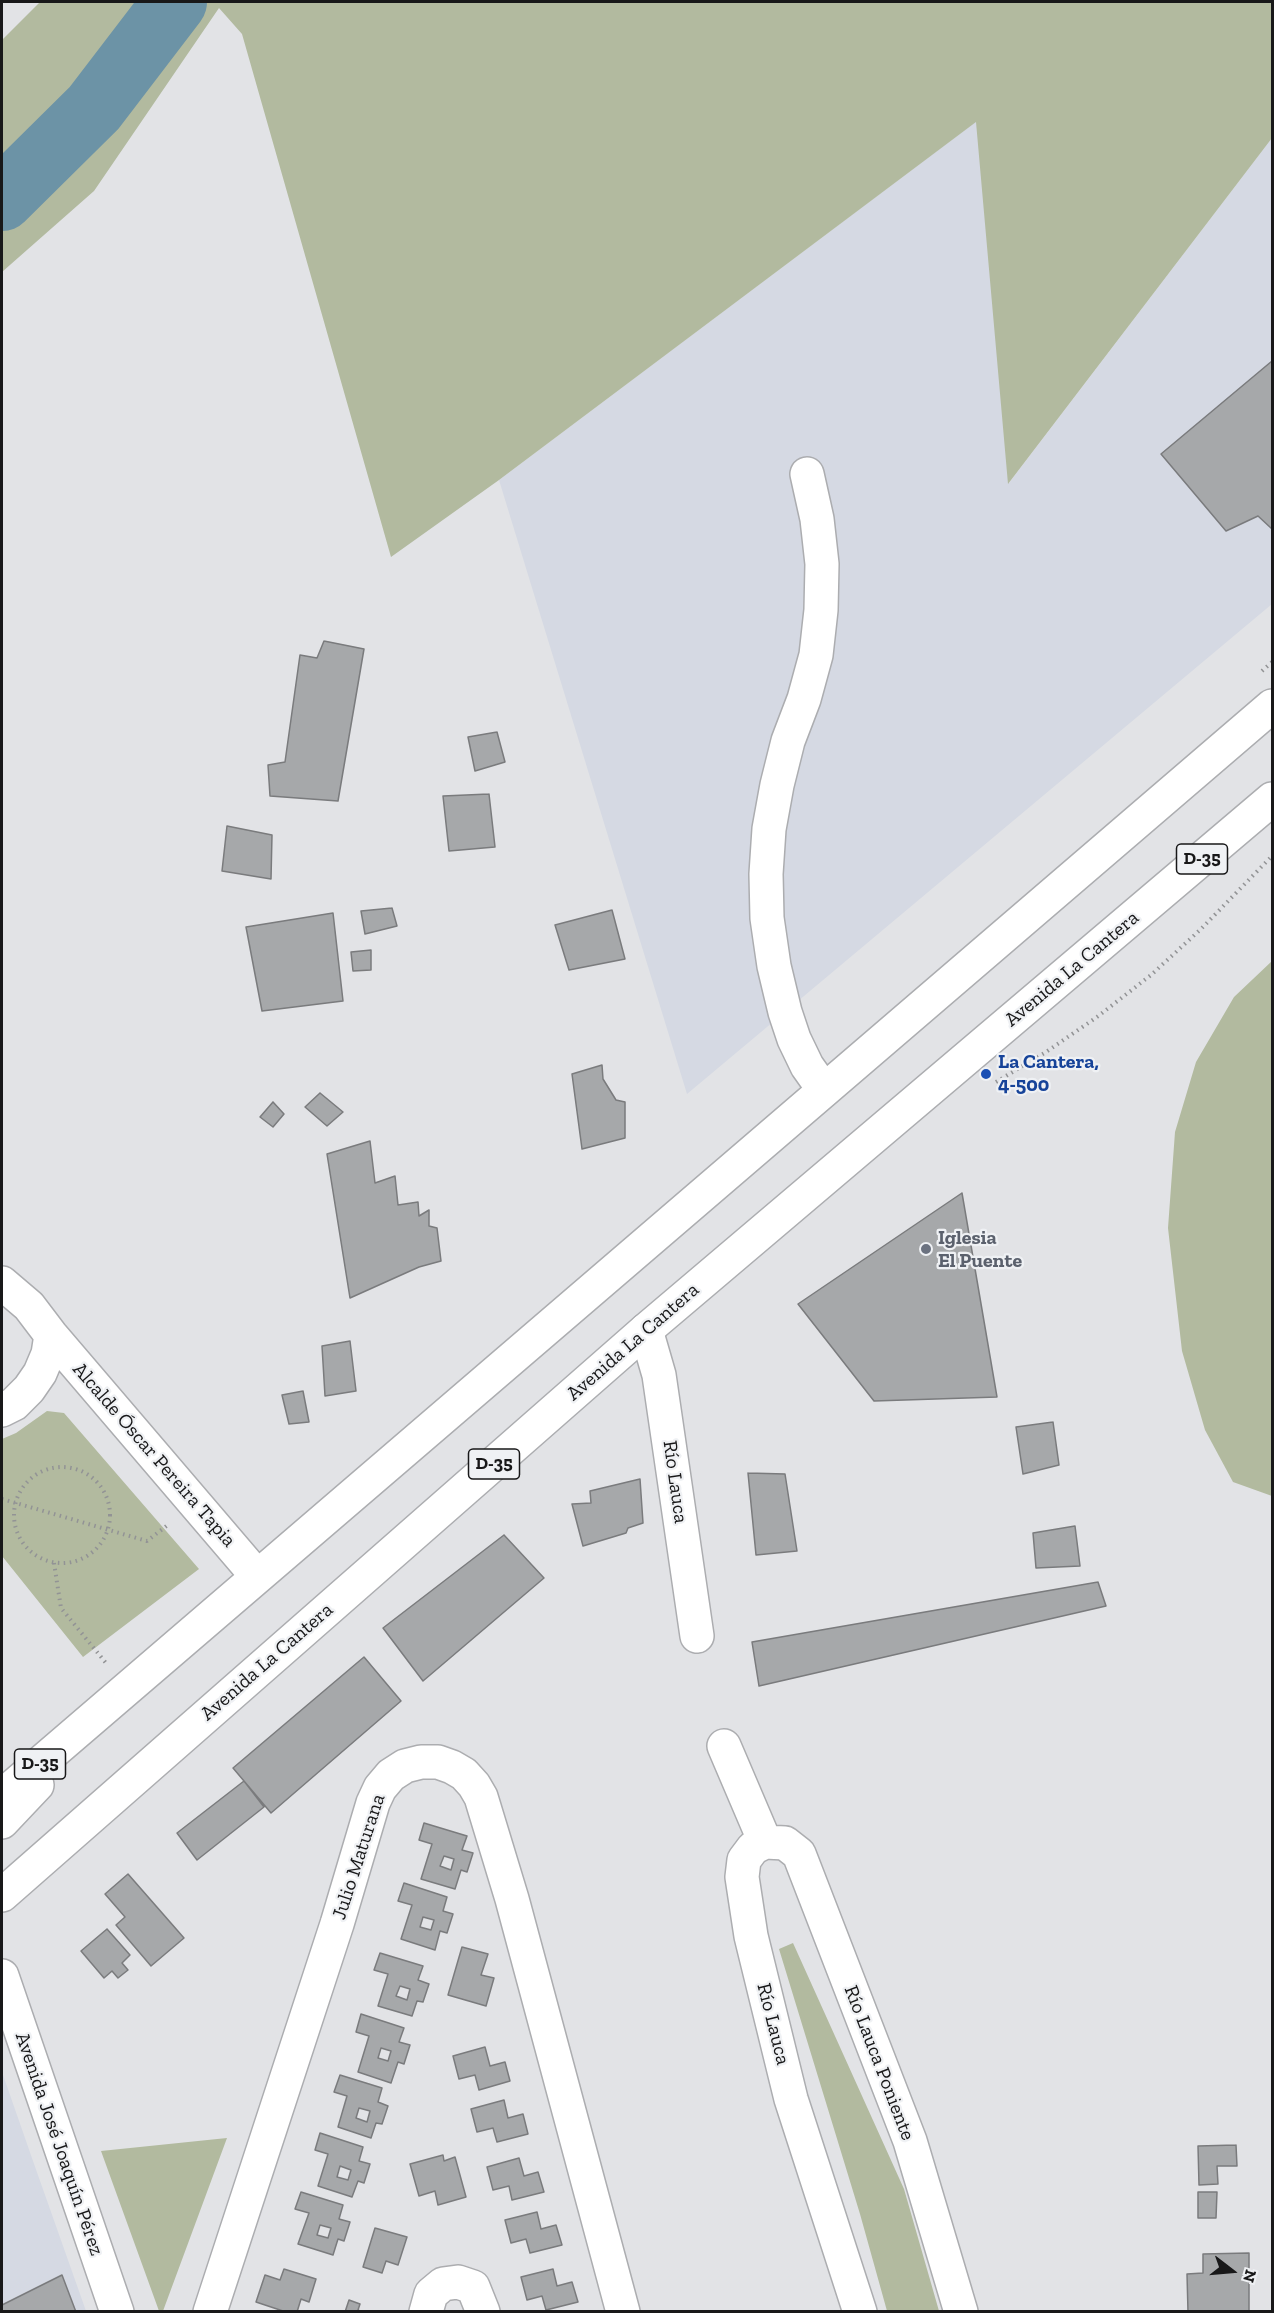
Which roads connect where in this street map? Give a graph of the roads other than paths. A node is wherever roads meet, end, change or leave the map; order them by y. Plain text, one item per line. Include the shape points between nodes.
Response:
1 (807, 474) dead end
2 (1272, 706) edge
3 (1272, 799) edge
4 (824, 1090) junction
5 (2, 1283) edge
6 (646, 1330) junction
7 (51, 1335) junction
8 (2, 1410) edge
9 (257, 1576) junction
10 (697, 1636) dead end
11 (78, 1731) junction
12 (724, 1746) dead end
13 (2, 1796) edge
14 (2, 1822) edge
15 (765, 1842) junction
16 (2, 1895) edge
17 (2, 1976) edge
18 (117, 2312) edge
19 (210, 2312) edge
20 (426, 2312) edge
21 (483, 2312) edge
22 (623, 2312) edge
23 (860, 2312) edge
24 (961, 2312) edge

1 - 4 main road via 821,552 821,610 816,655 777,785 769,829 767,896 774,966 785,1012 799,1048
2 - 4 main road, D-35
3 - 6 main road, Avenida La Cantera / D-35
4 - 9 main road, D-35
5 - 7 main road, Alcalde Óscar Pereira Tapia via 29,1306
6 - 10 main road, Río Lauca via 659,1376
6 - 16 main road, Avenida La Cantera / D-35
7 - 8 main road, Alcalde Óscar Pereira Tapia via 40,1373 14,1404
7 - 9 main road, Alcalde Óscar Pereira Tapia
9 - 11 main road, D-35
11 - 13 main road, D-35
11 - 14 main road via 37,1785
12 - 15 main road
15 - 23 main road, Río Lauca via 753,1848 744,1860 742,1877 751,1936 791,2099
15 - 24 main road, Río Lauca Poniente via 785,1843 799,1854 910,2141
17 - 18 main road, Avenida José Joaquín Pérez
19 - 22 main road, Julio Maturana via 373,1803 391,1775 421,1762 452,1767 469,1779 481,1797
20 - 21 main road via 431,2294 443,2284 458,2282 472,2287

